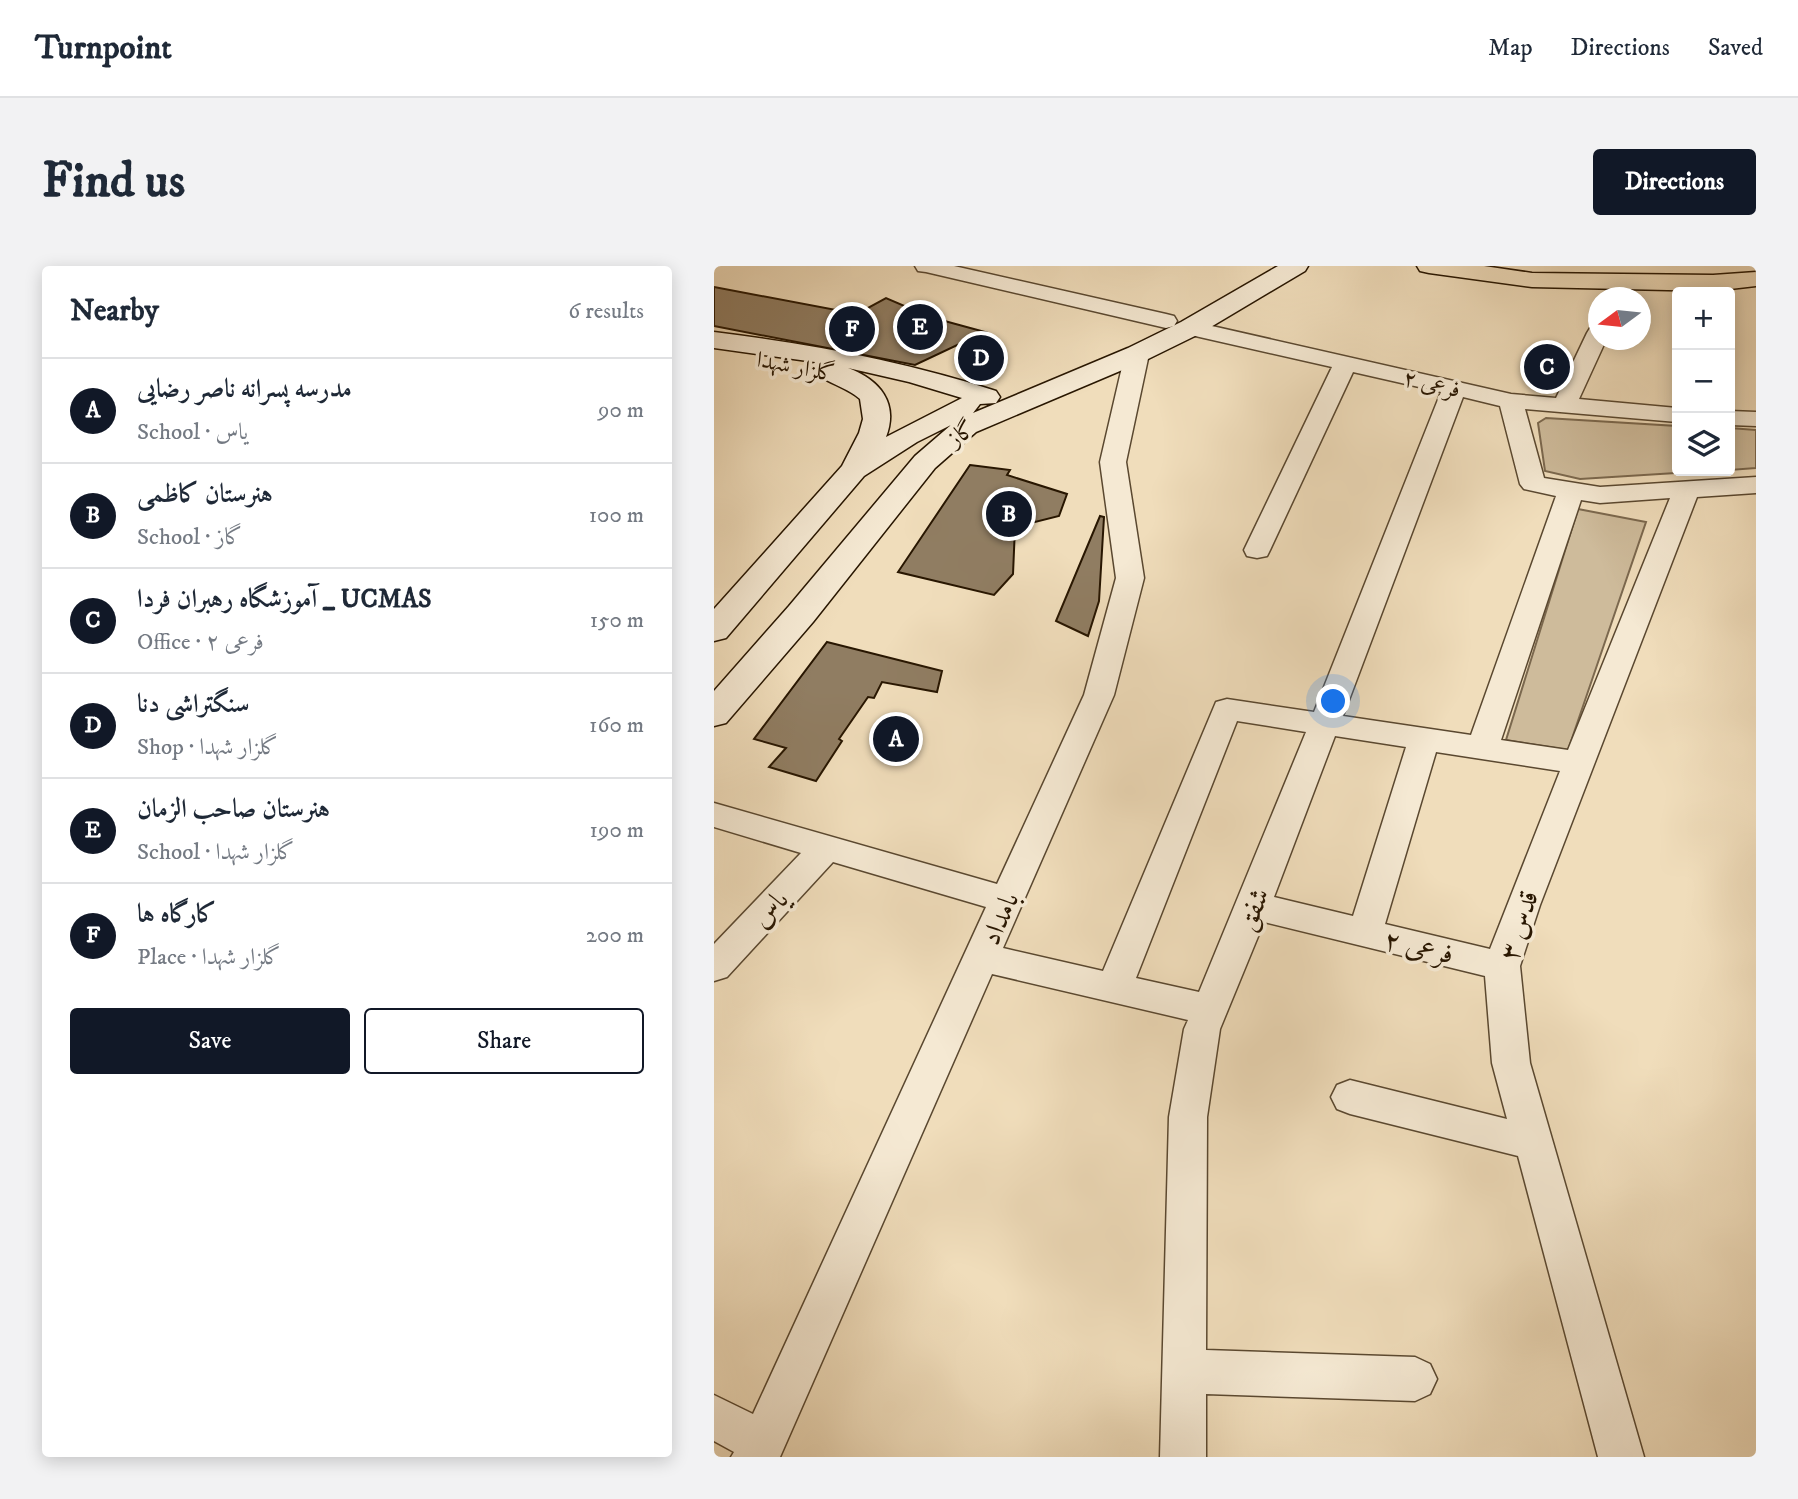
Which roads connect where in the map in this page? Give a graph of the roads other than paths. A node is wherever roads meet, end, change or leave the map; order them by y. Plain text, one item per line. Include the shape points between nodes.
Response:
1 (926, 266) edge
2 (1429, 266) edge
3 (1274, 270) edge
4 (1756, 279) edge
5 (1593, 287) edge
6 (1651, 288) edge
7 (1178, 324) junction
8 (714, 340) edge
9 (1590, 350) edge
10 (714, 353) edge
11 (1137, 354) junction
12 (1345, 364) junction
13 (1455, 388) junction
14 (986, 397) junction
15 (1510, 401) junction
16 (1563, 407) junction
17 (1672, 415) edge
18 (1735, 418) edge
19 (1756, 419) edge
20 (854, 470) junction
21 (1756, 485) edge
22 (1570, 490) junction
23 (1686, 491) junction
24 (1256, 550) dead end
25 (714, 629) edge
26 (714, 714) edge
27 (1324, 724) junction
28 (1424, 740) junction
29 (1482, 749) junction
30 (1579, 763) junction
31 (714, 815) edge
32 (825, 849) junction
33 (1007, 900) junction
34 (1254, 906) junction
35 (1365, 933) junction
36 (981, 957) junction
37 (1502, 966) junction
38 (714, 967) edge
39 (1114, 988) junction
40 (1210, 1010) junction
41 (1350, 1097) dead end
42 (1533, 1143) junction
43 (1184, 1371) junction
44 (1415, 1380) dead end
45 (714, 1417) edge
46 (758, 1450) edge
47 (1183, 1457) edge
48 (1621, 1457) edge

1 - 7 street, فرعی ۲
2 - 5 main road
3 - 7 main road, گاز
4 - 6 main road
7 - 11 main road, گاز
7 - 12 street, فرعی ۲
7 - 14 main road, گاز
8 - 14 main road, گلزار شهدا via 842,357
9 - 16 street
10 - 20 main road, گلزار شهدا via 824,368 871,390 878,424
11 - 26 main road, گاز via 966,426 942,445
11 - 33 street, بامداد via 1113,462 1130,578 1099,695
12 - 13 street, فرعی ۲
12 - 24 street
13 - 15 street, فرعی ۲
13 - 27 street, شفق
14 - 20 main road, گاز via 930,423
15 - 16 street, فرعی ۲
15 - 22 street via 1533,484
16 - 17 street, فرعی ۲
18 - 19 street
20 - 25 main road, گاز
21 - 23 street
22 - 23 street via 1600,495
22 - 29 street
23 - 30 street, قدس ۳
27 - 28 street
27 - 34 street, شفق
27 - 39 street via 1227,709
28 - 29 street
28 - 35 street
29 - 30 street
30 - 37 street, قدس ۳
31 - 32 street
32 - 33 street
32 - 38 street, یاس
33 - 36 street, بامداد
34 - 35 street, فرعی ۲
34 - 40 street, شفق
35 - 37 street, فرعی ۲
36 - 39 street
36 - 46 street, بامداد
37 - 42 street, قدس ۳ via 1511,1063
39 - 40 street
40 - 43 street, شفق via 1202,1029 1188,1117
41 - 42 street
42 - 48 street, قدس ۳
43 - 44 street
43 - 47 street, شفق
45 - 46 street

